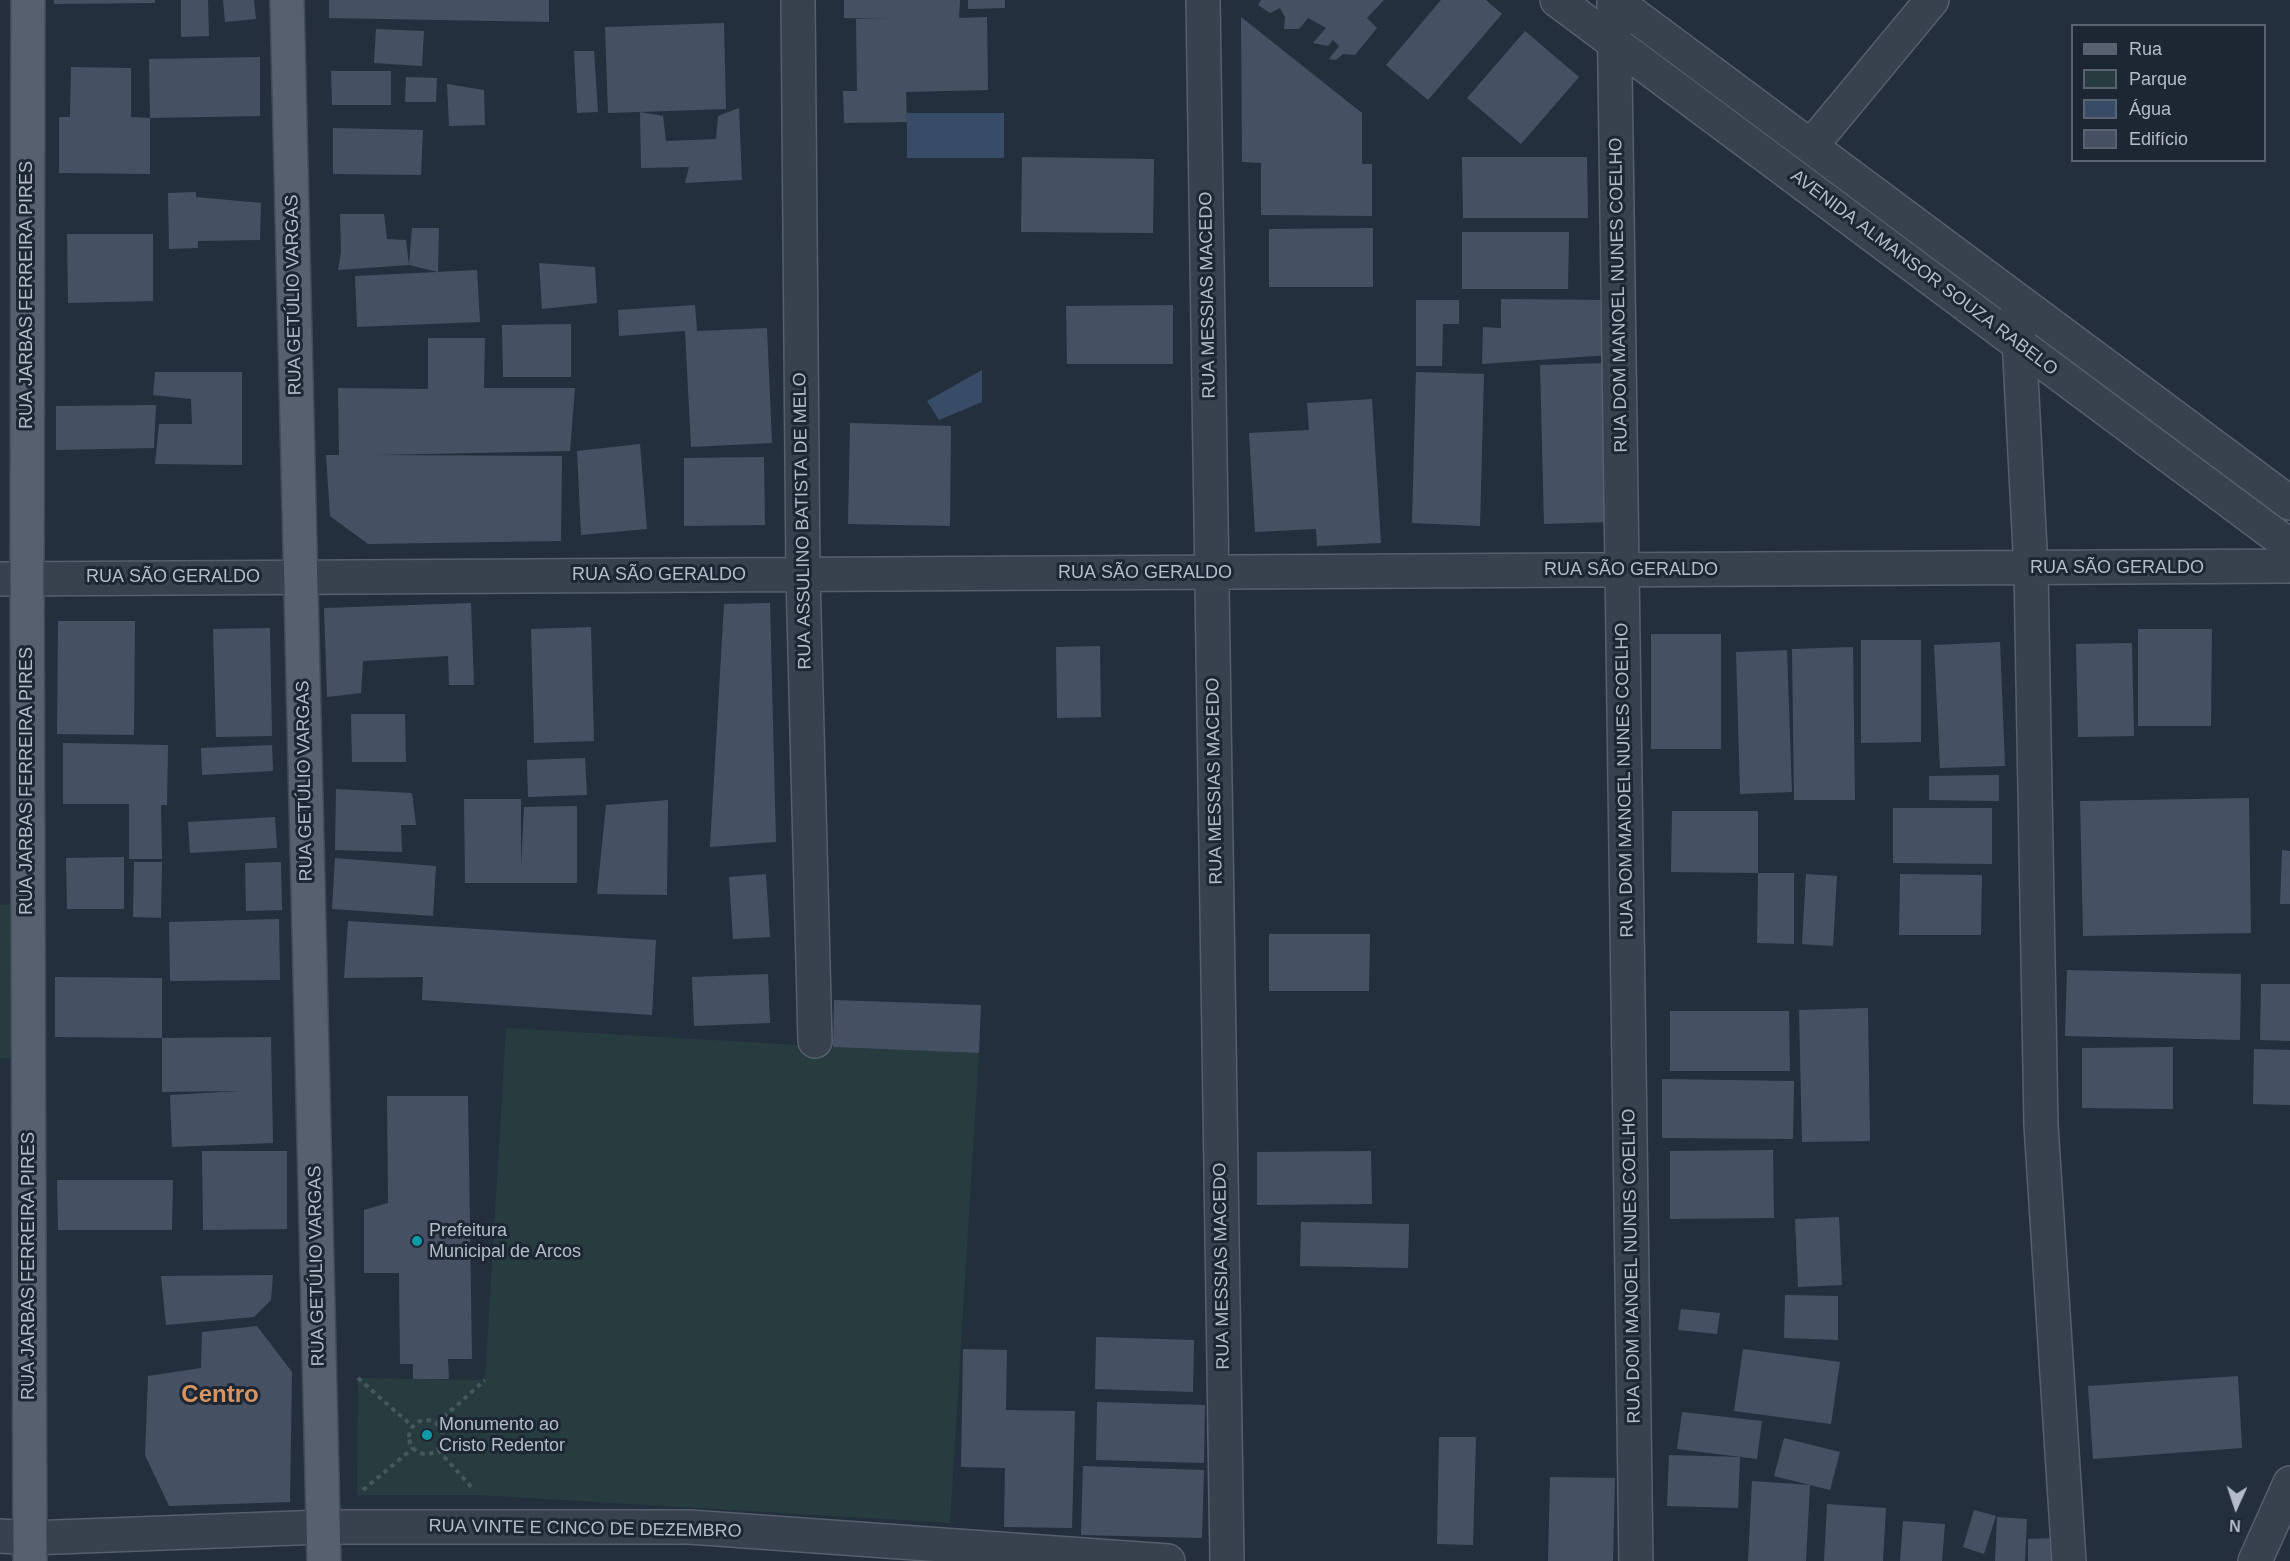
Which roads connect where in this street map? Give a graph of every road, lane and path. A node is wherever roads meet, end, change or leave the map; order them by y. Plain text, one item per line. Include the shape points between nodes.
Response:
1 (28, 0) edge
2 (287, 0) edge
3 (798, 0) edge
4 (1203, 0) edge
5 (1557, 0) edge
6 (1614, 0) edge
7 (1932, 0) edge
8 (1615, 43) junction
9 (1811, 146) junction
10 (2017, 300) junction
11 (2020, 345) junction
12 (2290, 503) edge
13 (2290, 546) edge
14 (2290, 567) edge
15 (2031, 568) junction
16 (1622, 570) junction
17 (1212, 572) junction
18 (803, 574) junction
19 (301, 576) junction
20 (13, 579) edge
21 (815, 1041) dead end
22 (358, 1378) dead end
23 (485, 1380) dead end
24 (437, 1423) junction
25 (412, 1426) junction
26 (413, 1448) junction
27 (438, 1450) junction
28 (2290, 1483) edge
29 (357, 1495) dead end
30 (478, 1495) dead end
31 (323, 1527) junction
32 (20, 1545) edge
33 (324, 1561) edge
34 (1168, 1561) edge
35 (1227, 1561) edge
36 (1636, 1561) edge
37 (2069, 1561) edge
38 (2255, 1561) edge

1 - 20 main road, RUA JARBAS FERREIRA PIRES
2 - 19 main road, RUA GETÚLIO VARGAS
3 - 18 street, RUA ASSULINO BATISTA DE MELO
4 - 17 street, RUA MESSIAS MACEDO
5 - 8 street, AVENIDA ALMANSOR SOUZA RABELO
6 - 8 street, RUA DOM MANOEL NUNES COELHO
6 - 9 street, AVENIDA ALMANSOR SOUZA RABELO
7 - 9 street
8 - 11 street, AVENIDA ALMANSOR SOUZA RABELO
8 - 16 street, RUA DOM MANOEL NUNES COELHO
9 - 10 street, AVENIDA ALMANSOR SOUZA RABELO
10 - 11 street
10 - 12 street, AVENIDA ALMANSOR SOUZA RABELO
11 - 13 street, AVENIDA ALMANSOR SOUZA RABELO
11 - 15 street
14 - 15 street, RUA SÃO GERALDO
15 - 16 street, RUA SÃO GERALDO
15 - 37 street via 2042,1125
16 - 17 street, RUA SÃO GERALDO
16 - 36 street, RUA DOM MANOEL NUNES COELHO
17 - 18 street, RUA SÃO GERALDO
17 - 35 street, RUA MESSIAS MACEDO
18 - 19 street, RUA SÃO GERALDO
18 - 21 street, RUA ASSULINO BATISTA DE MELO
19 - 20 street, RUA SÃO GERALDO
19 - 31 main road, RUA GETÚLIO VARGAS
20 - 32 main road, RUA JARBAS FERREIRA PIRES
22 - 25 path
23 - 24 path
24 - 25 path via 421,1420
24 - 27 path via 444,1439
25 - 26 path via 408,1437
26 - 27 path via 422,1454
26 - 29 path
27 - 30 path
28 - 38 street
31 - 32 street, RUA VINTE E CINCO DE DEZEMBRO
31 - 33 main road, RUA GETÚLIO VARGAS
31 - 34 street, RUA VINTE E CINCO DE DEZEMBRO via 689,1527

